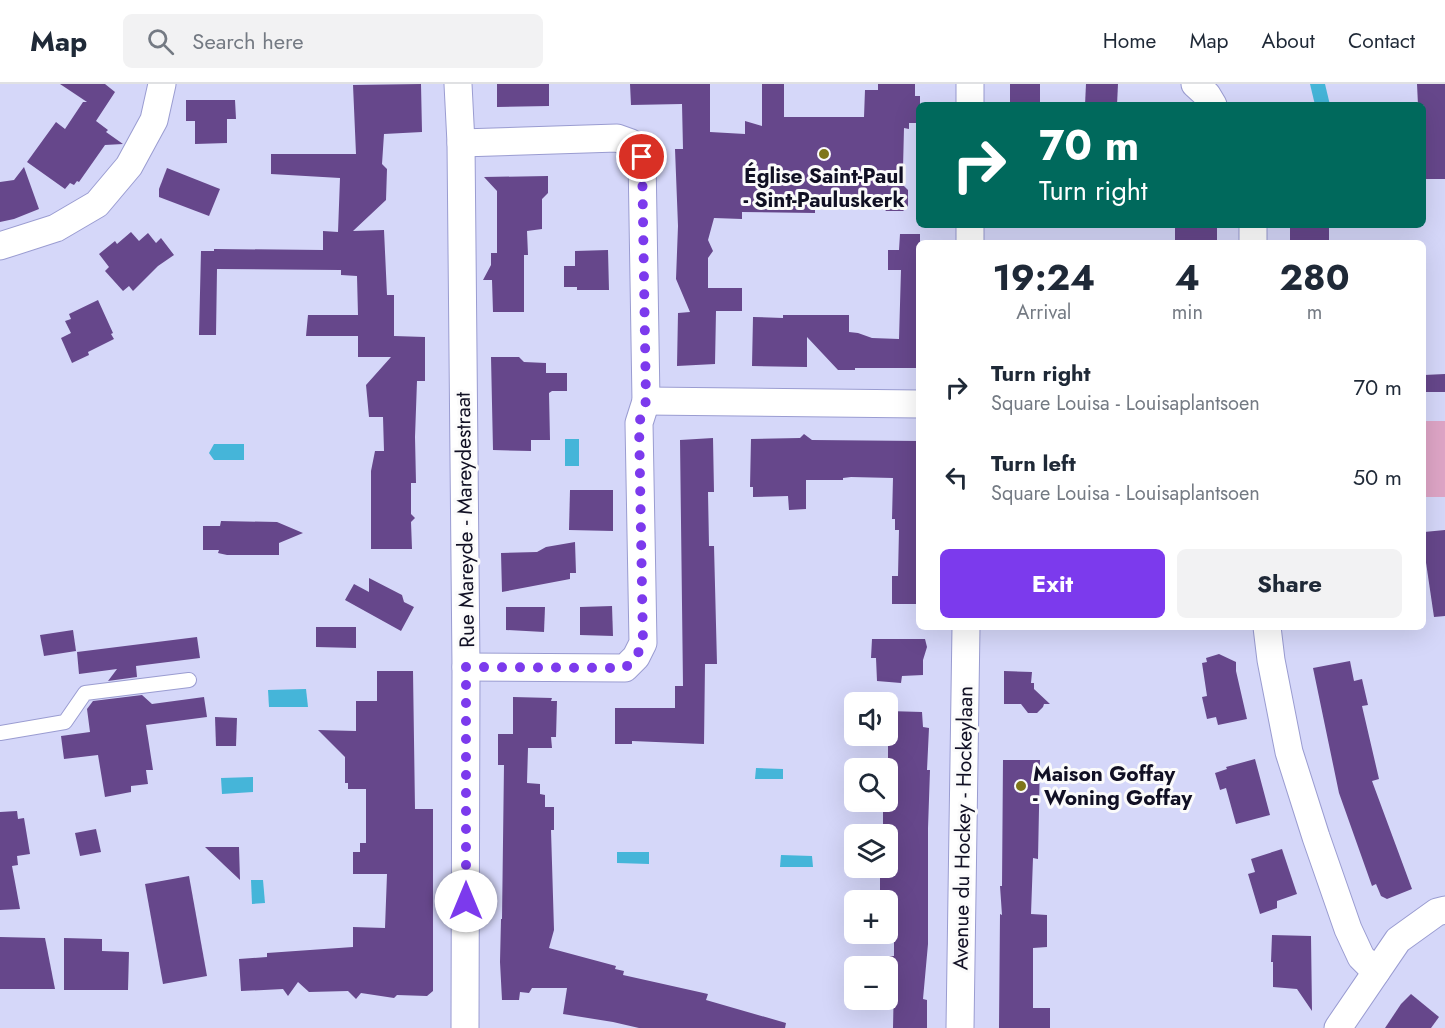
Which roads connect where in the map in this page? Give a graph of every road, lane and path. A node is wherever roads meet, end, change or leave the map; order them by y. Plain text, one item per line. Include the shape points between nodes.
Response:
1 (162, 84) edge
2 (458, 84) edge
3 (970, 84) edge
4 (1195, 84) edge
5 (970, 102) edge
6 (1210, 102) edge
7 (461, 143) junction
8 (0, 246) edge
9 (646, 401) junction
10 (916, 404) edge
11 (966, 630) edge
12 (1267, 630) edge
13 (466, 667) junction
14 (189, 680) dead end
15 (0, 733) edge
16 (1445, 910) edge
17 (1376, 972) junction
18 (465, 1028) edge
19 (960, 1028) edge
20 (1338, 1028) edge

1 - 8 street via 154,120 129,166 97,204 56,228
2 - 7 street, Rue Mareyde - Mareydestraat
3 - 5 street
4 - 6 street
7 - 9 street via 617,138 631,143 642,157
7 - 13 street, Rue Mareyde - Mareydestraat
9 - 10 street
9 - 13 street via 639,423 643,643 636,657 625,668
11 - 19 street, Avenue du Hockey - Hockeylaan
12 - 17 street via 1289,752 1316,837 1348,929 1361,957
13 - 18 street, Rue Mareyde - Mareydestraat
14 - 15 lane via 85,693 65,722
16 - 17 street via 1398,940
17 - 20 street

